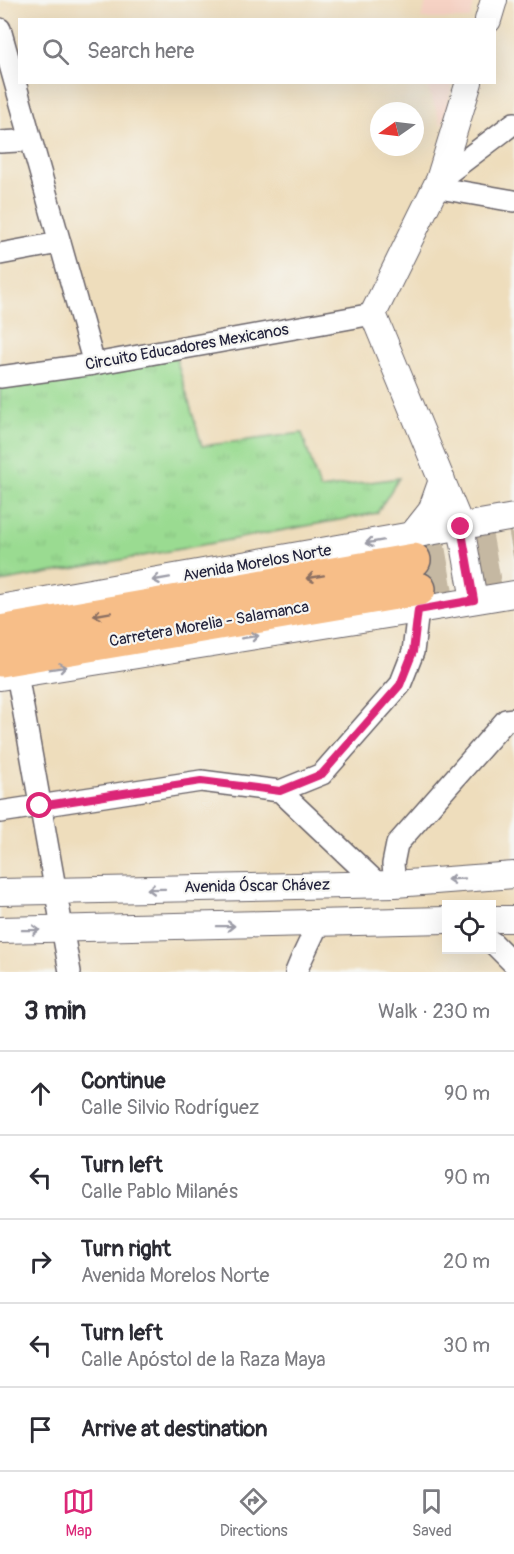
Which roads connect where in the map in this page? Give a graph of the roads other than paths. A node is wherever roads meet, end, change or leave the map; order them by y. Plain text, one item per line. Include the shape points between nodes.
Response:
1 (494, 0) edge
2 (489, 18) edge
3 (0, 29) edge
4 (468, 84) edge
5 (514, 123) edge
6 (30, 137) junction
7 (0, 142) edge
8 (437, 185) junction
9 (514, 201) edge
10 (60, 242) junction
11 (0, 254) edge
12 (373, 314) junction
13 (94, 364) junction
14 (0, 377) edge
15 (442, 480) junction
16 (514, 518) edge
17 (461, 527) junction
18 (416, 574) junction
19 (514, 594) edge
20 (474, 600) junction
21 (0, 608) edge
22 (0, 632) edge
23 (6, 670) edge
24 (514, 718) edge
25 (280, 791) junction
26 (40, 806) junction
27 (0, 812) edge
28 (514, 875) edge
29 (387, 884) junction
30 (55, 891) junction
31 (0, 892) edge
32 (496, 919) edge
33 (514, 919) edge
34 (442, 920) edge
35 (318, 924) junction
36 (62, 929) junction
37 (0, 930) edge
38 (496, 946) edge
39 (514, 964) edge
40 (70, 972) edge
41 (296, 972) edge

1 - 2 street
3 - 6 street
4 - 8 street
5 - 8 street
6 - 7 street
6 - 10 street
8 - 9 street
8 - 12 street
10 - 11 street
10 - 13 street
12 - 13 street, Circuito Educadores Mexicanos
12 - 15 street
13 - 14 street, Circuito Educadores Mexicanos
15 - 17 street
15 - 18 street
16 - 17 street, Avenida Morelos Norte
17 - 18 street, Avenida Morelos Norte
17 - 20 street
18 - 20 street, Avenida Morelos Norte
18 -> 21 street, Avenida Morelos Norte
18 -> 22 highway, Carretera Morelia - Salamanca
23 -> 18 highway, Carretera Morelia - Salamanca
18 - 25 street via 413,652 400,685 322,774
19 - 20 street, Avenida Morelos Norte
23 - 26 street
24 - 29 street via 506,720 396,844
25 - 26 street via 201,781
25 - 29 street
26 - 27 street
26 - 30 street
28 -> 29 street, Avenida Óscar Chávez
29 -> 30 street, Avenida Óscar Chávez
30 - 31 street, Avenida Óscar Chávez
30 - 36 street
32 - 33 street
34 - 35 street
36 -> 35 street
35 - 41 street
37 -> 36 street
36 - 40 street
38 - 39 street

